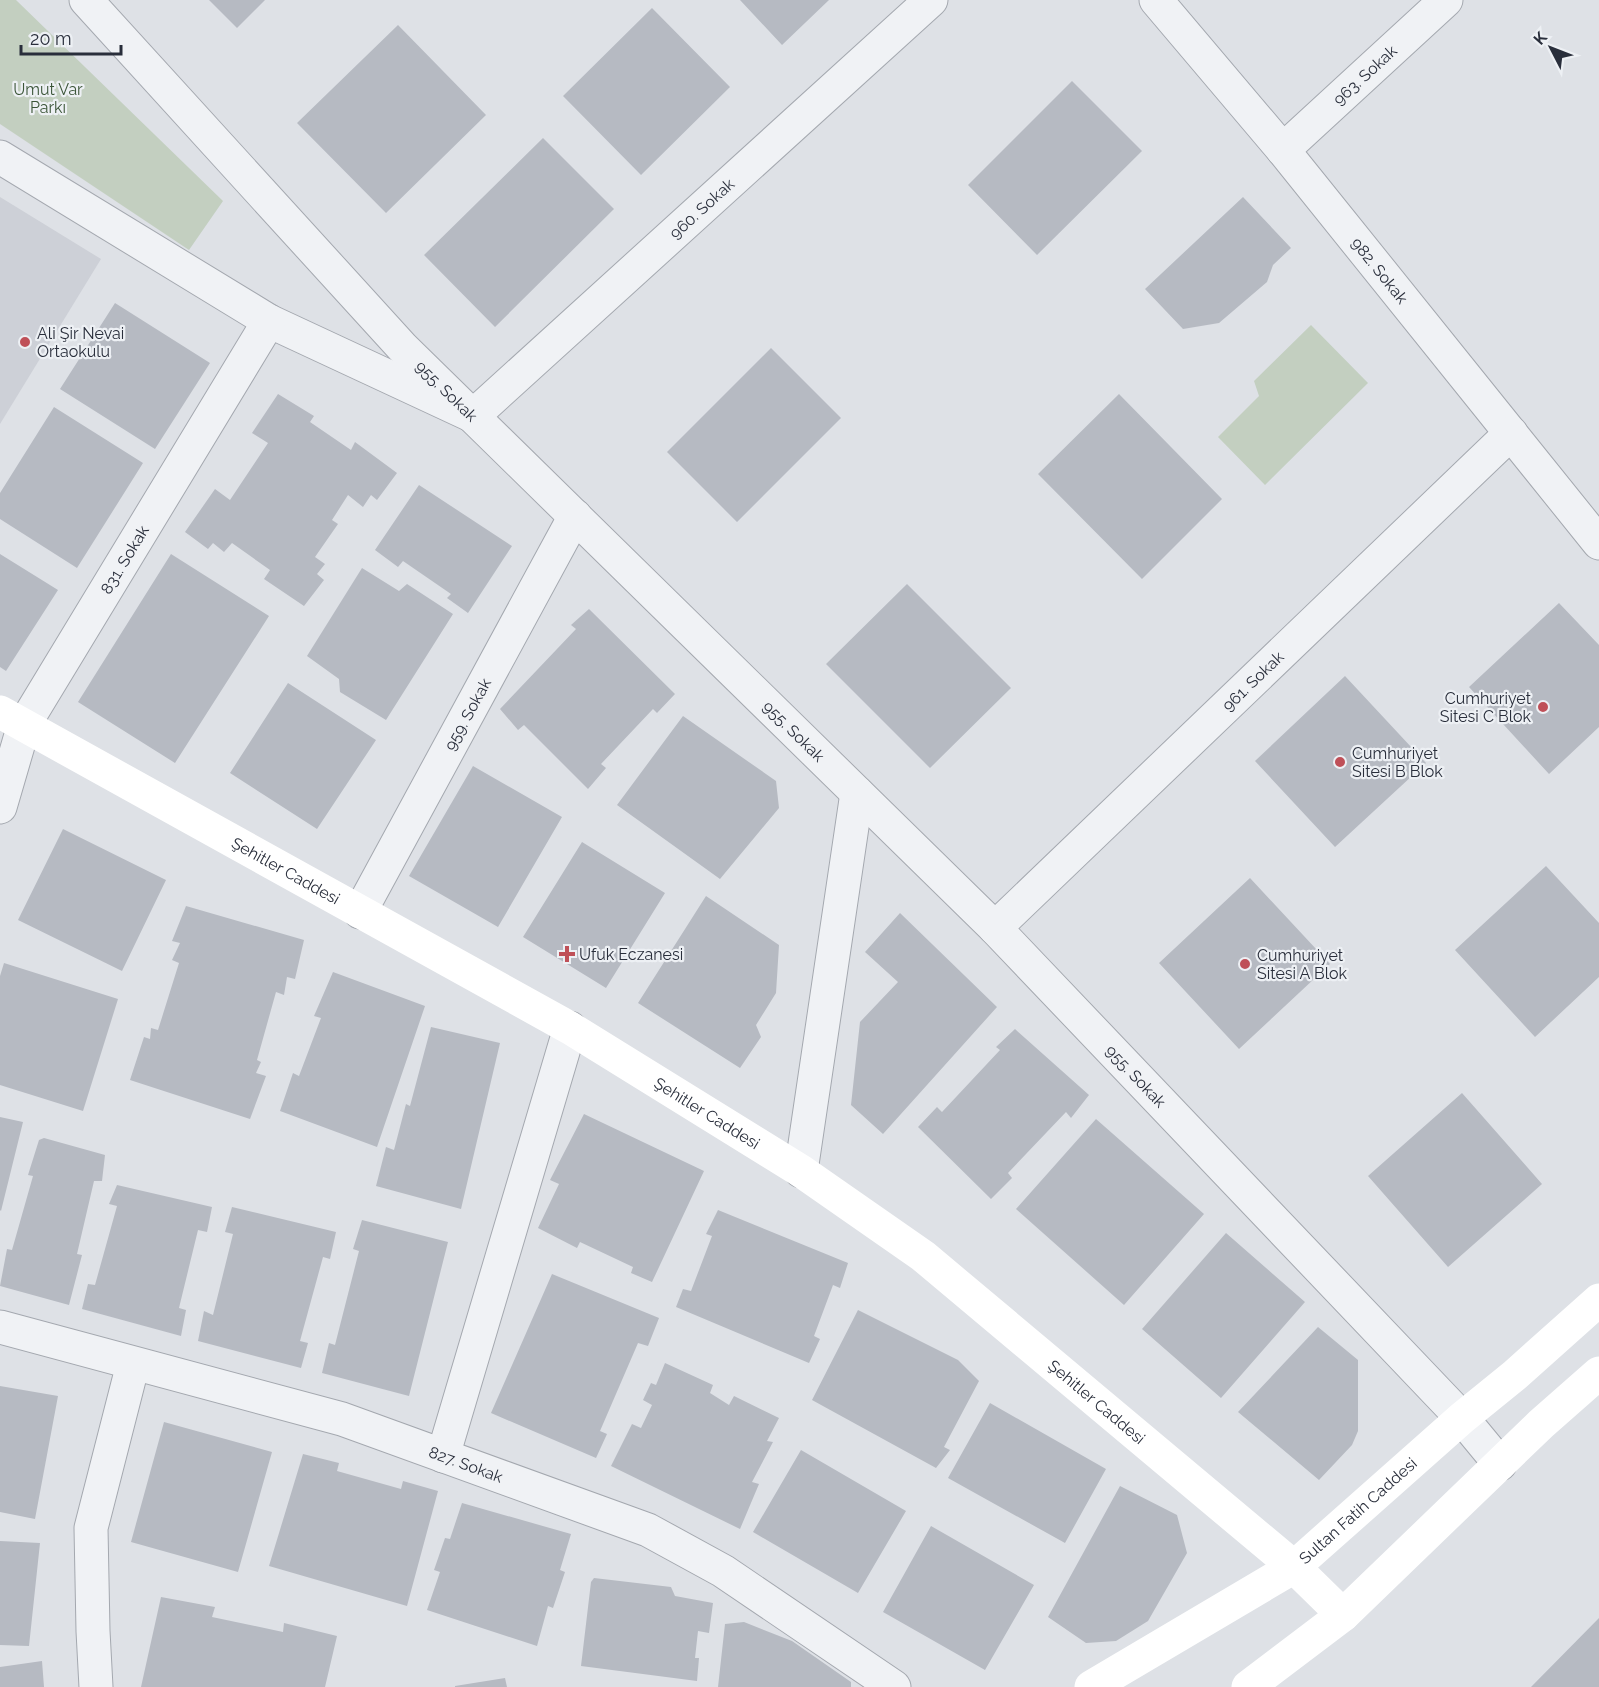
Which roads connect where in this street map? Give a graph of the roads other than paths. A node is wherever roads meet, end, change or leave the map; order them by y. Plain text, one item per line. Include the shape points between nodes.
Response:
1 (86, 0) edge
2 (931, 0) edge
3 (1156, 0) edge
4 (1446, 0) edge
5 (1283, 150) junction
6 (0, 157) edge
7 (269, 321) junction
8 (472, 416) junction
9 (1511, 433) junction
10 (574, 516) junction
11 (1595, 529) edge
12 (12, 719) edge
13 (857, 793) junction
14 (0, 807) edge
15 (360, 912) junction
16 (995, 928) junction
17 (570, 1028) junction
18 (801, 1171) junction
19 (1599, 1300) edge
20 (0, 1327) edge
21 (133, 1364) junction
22 (1599, 1373) edge
23 (1462, 1418) junction
24 (443, 1456) junction
25 (1500, 1464) junction
26 (1294, 1567) junction
27 (1343, 1615) junction
28 (96, 1687) edge
29 (894, 1687) edge
30 (1091, 1687) edge
31 (1248, 1687) edge

1 - 8 street, 955. Sokak via 404,348
2 - 8 street, 960. Sokak
3 - 5 street, 982. Sokak
4 - 5 street, 963. Sokak
5 - 9 street, 982. Sokak
6 - 7 street
7 - 8 street
7 - 12 street, 831. Sokak
8 - 10 street, 955. Sokak
9 - 11 street, 982. Sokak
9 - 16 street, 961. Sokak
10 - 13 street, 955. Sokak
10 - 15 street, 959. Sokak
12 - 14 street, 831. Sokak
12 - 15 street, Şehitler Caddesi
13 - 16 street, 955. Sokak
13 - 18 street
15 - 17 street, Şehitler Caddesi
16 - 23 street, 955. Sokak
17 - 18 street, Şehitler Caddesi
17 - 24 street
18 - 26 street, Şehitler Caddesi via 923,1256
19 - 23 street, Sultan Fatih Caddesi
20 - 21 street, 827. Sokak
21 - 24 street, 827. Sokak via 342,1419
21 - 28 street via 91,1528
22 - 25 street
23 - 25 street, 955. Sokak
23 - 26 street, Sultan Fatih Caddesi
24 - 29 street, 827. Sokak via 648,1530 723,1571
25 - 27 street
26 - 27 street, Şehitler Caddesi
26 - 30 street, Sultan Fatih Caddesi
27 - 31 street

